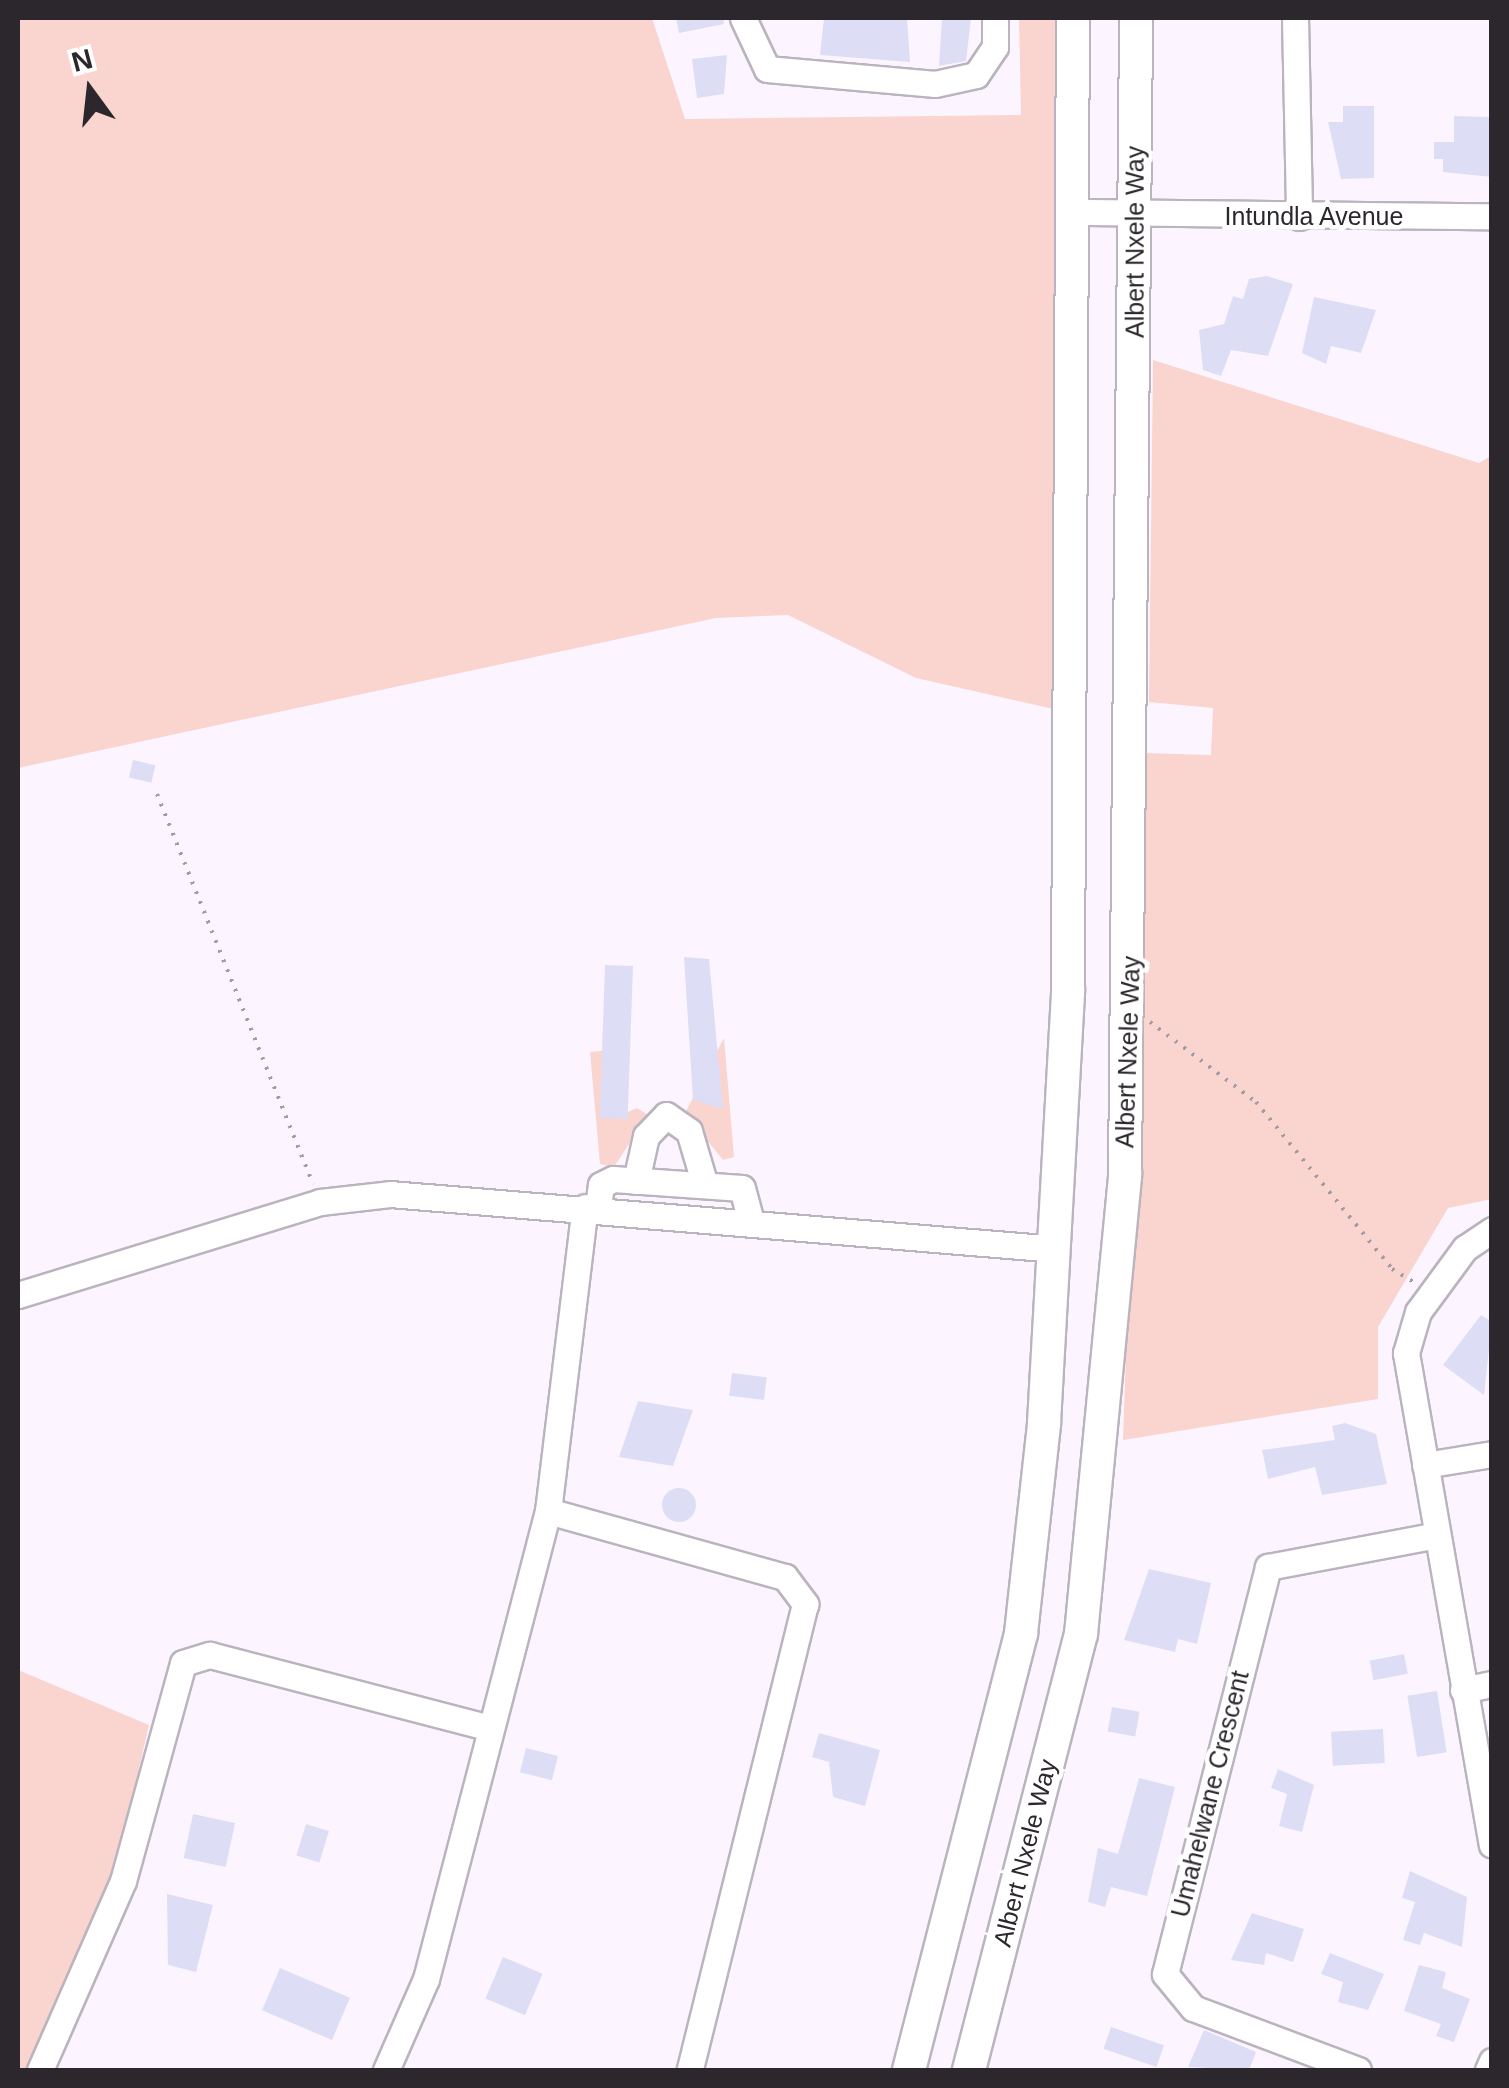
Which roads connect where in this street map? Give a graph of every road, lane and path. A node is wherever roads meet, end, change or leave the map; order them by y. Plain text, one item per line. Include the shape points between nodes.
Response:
1 (743, 18) edge
2 (995, 18) edge
3 (1073, 18) edge
4 (1136, 18) edge
5 (1295, 18) edge
6 (1076, 212) junction
7 (1136, 213) junction
8 (1492, 216) edge
9 (1299, 217) junction
10 (157, 794) dead end
11 (1131, 1009) junction
12 (636, 1180) junction
13 (705, 1186) junction
14 (320, 1202) junction
15 (591, 1207) junction
16 (751, 1222) junction
17 (1492, 1230) edge
18 (1056, 1249) junction
19 (1432, 1293) junction
20 (18, 1295) edge
21 (1492, 1454) edge
22 (1426, 1466) junction
23 (548, 1511) junction
24 (1437, 1535) junction
25 (1492, 1684) edge
26 (1463, 1690) junction
27 (492, 1728) junction
28 (1492, 1845) edge
29 (1492, 2060) edge
30 (40, 2070) edge
31 (386, 2070) edge
32 (690, 2070) edge
33 (909, 2070) edge
34 (968, 2070) edge
35 (1358, 2070) edge
36 (1488, 2070) edge

1 - 2 street via 767,69 935,84 976,75 996,48
3 - 6 main road
4 - 7 main road, Albert Nxele Way
5 - 9 street
6 - 7 street, Intundla Avenue
6 - 18 main road via 1068,990
7 - 9 street, Intundla Avenue
7 - 11 main road, Albert Nxele Way
8 - 9 street, Intundla Avenue
10 - 14 path
11 - 19 path via 1256,1102 1392,1269
11 - 34 main road, Albert Nxele Way via 1081,1634
12 - 13 street
12 - 13 street via 646,1136 666,1116 690,1131
12 - 15 street via 600,1185
13 - 16 street via 742,1188
14 - 15 street via 390,1194
14 - 20 street
15 - 16 street
15 - 23 street
16 - 18 street
17 - 19 street
18 - 33 main road via 1021,1633
19 - 22 street via 1406,1353
21 - 22 street
22 - 24 street
23 - 27 street
23 - 32 street via 785,1577 805,1604
24 - 26 street
24 - 35 street, Umahelwane Crescent via 1268,1567 1164,1974 1193,2008
25 - 26 street
26 - 28 street
27 - 30 street via 210,1654 182,1663 123,1881
27 - 31 street via 426,1979
29 - 36 street

